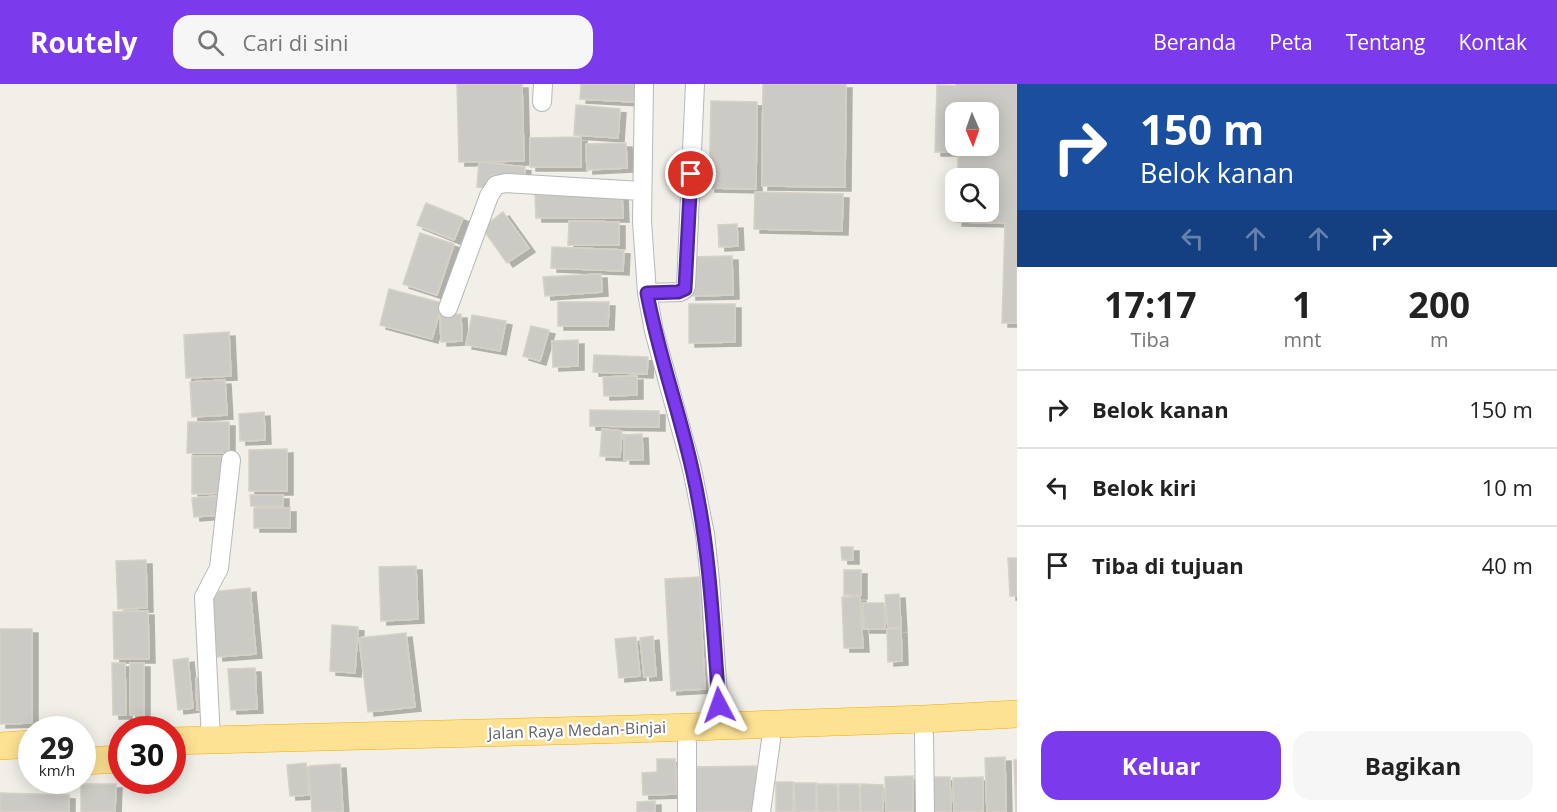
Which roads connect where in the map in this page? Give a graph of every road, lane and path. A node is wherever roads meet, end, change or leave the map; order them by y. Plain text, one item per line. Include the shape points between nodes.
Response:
1 (644, 84) edge
2 (695, 84) edge
3 (642, 191) junction
4 (647, 293) junction
5 (448, 308) dead end
6 (231, 460) dead end
7 (1017, 714) edge
8 (720, 725) junction
9 (1017, 732) edge
10 (924, 735) junction
11 (211, 740) junction
12 (771, 740) junction
13 (186, 741) edge
14 (687, 742) junction
15 (18, 745) edge
16 (0, 746) edge
17 (186, 757) edge
18 (18, 762) edge
19 (0, 763) edge
20 (687, 812) edge
21 (761, 812) edge
22 (925, 812) edge

1 - 3 street
2 - 4 street via 686,286 680,292
3 - 4 street
3 - 5 street via 496,185
4 - 8 street via 705,534
6 - 11 street via 219,568 204,597
7 - 8 highway, Jalan Raya Medan-Binjai
8 - 11 highway, Jalan Raya Medan-Binjai
9 - 10 highway, Jalan Raya Medan-Binjai
10 - 12 highway, Jalan Raya Medan-Binjai
10 - 22 street
11 - 13 highway, Jalan Raya Medan-Binjai
12 - 14 highway, Jalan Raya Medan-Binjai
12 - 21 street
14 - 17 highway, Jalan Raya Medan-Binjai
14 - 20 street
15 - 16 highway
18 - 19 highway

